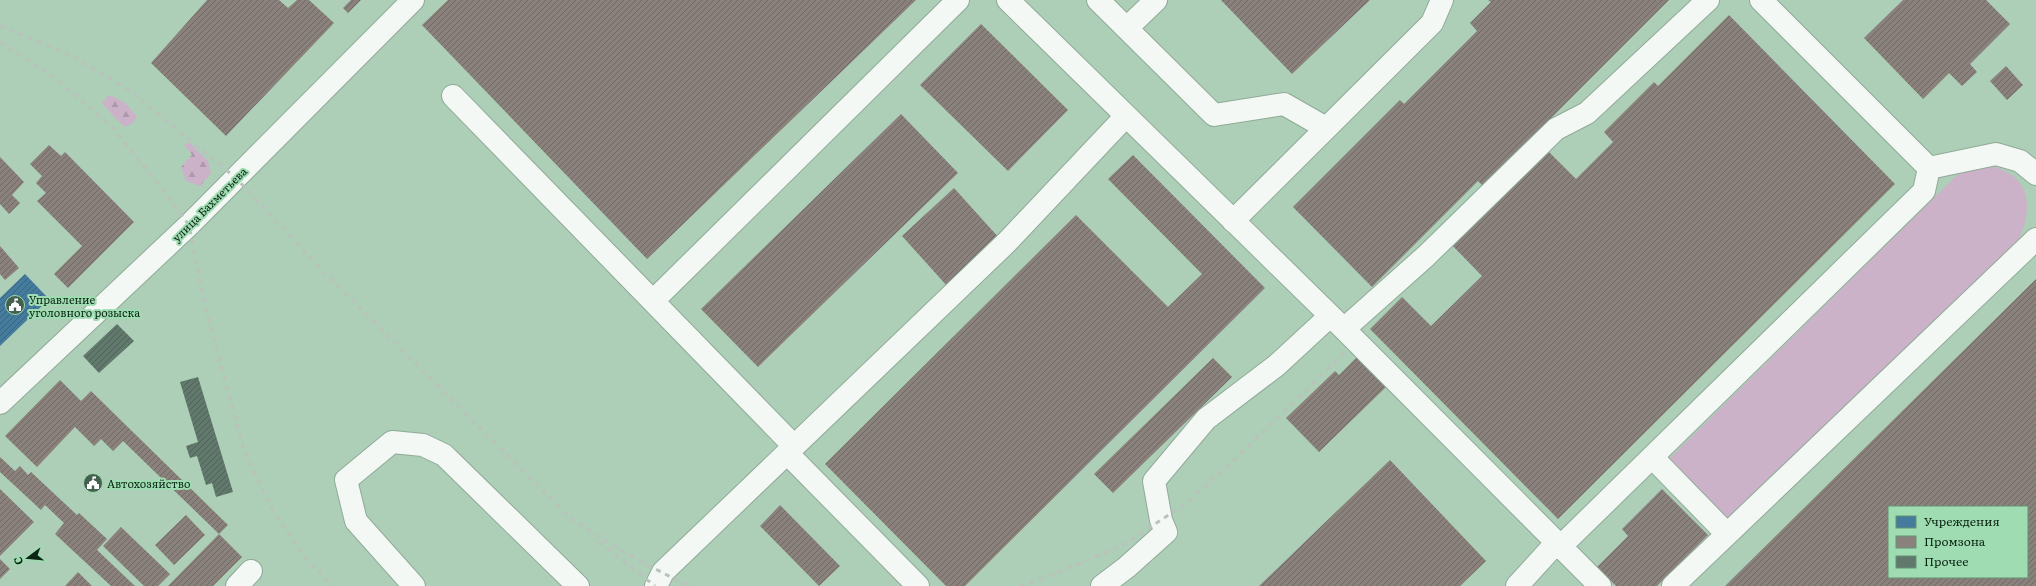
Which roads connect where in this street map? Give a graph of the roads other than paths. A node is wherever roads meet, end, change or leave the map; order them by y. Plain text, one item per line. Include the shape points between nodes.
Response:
1 (413, 0) edge
2 (958, 0) edge
3 (1008, 0) edge
4 (1098, 0) edge
5 (1156, 0) edge
6 (1442, 0) edge
7 (1708, 0) edge
8 (1761, 0) edge
9 (1127, 28) junction
10 (453, 96) dead end
11 (1126, 116) junction
12 (1326, 128) junction
13 (1930, 168) junction
14 (2036, 174) edge
15 (1233, 221) junction
16 (2036, 239) edge
17 (653, 301) junction
18 (1337, 322) junction
19 (0, 403) edge
20 (791, 449) junction
21 (1652, 457) junction
22 (1728, 534) junction
23 (1559, 544) junction
24 (414, 586) edge
25 (578, 586) edge
26 (656, 586) edge
27 (918, 586) edge
28 (1102, 586) edge
29 (1517, 586) edge
30 (1600, 586) edge
31 (1674, 586) edge

1 - 19 street, улица Бахметьева via 189,225
2 - 17 street
3 - 11 street
4 - 9 street
5 - 9 street
6 - 12 street via 1432,23
7 - 18 street via 1587,113 1556,129 1426,256
8 - 13 street
9 - 12 street via 1214,115 1284,104
10 - 17 street
11 - 15 street
11 - 20 street via 1006,243
12 - 15 street
13 - 14 street via 1996,154 2020,161
13 - 21 street via 1924,191
15 - 18 street
16 - 22 street
17 - 20 street
18 - 23 street
18 - 28 street via 1206,419 1154,481 1161,520 1166,532
20 - 26 street via 664,572
20 - 27 street
21 - 22 street
21 - 23 street
22 - 31 street
23 - 29 street
23 - 30 street
24 - 25 street via 356,521 346,480 392,442 424,445 444,455

